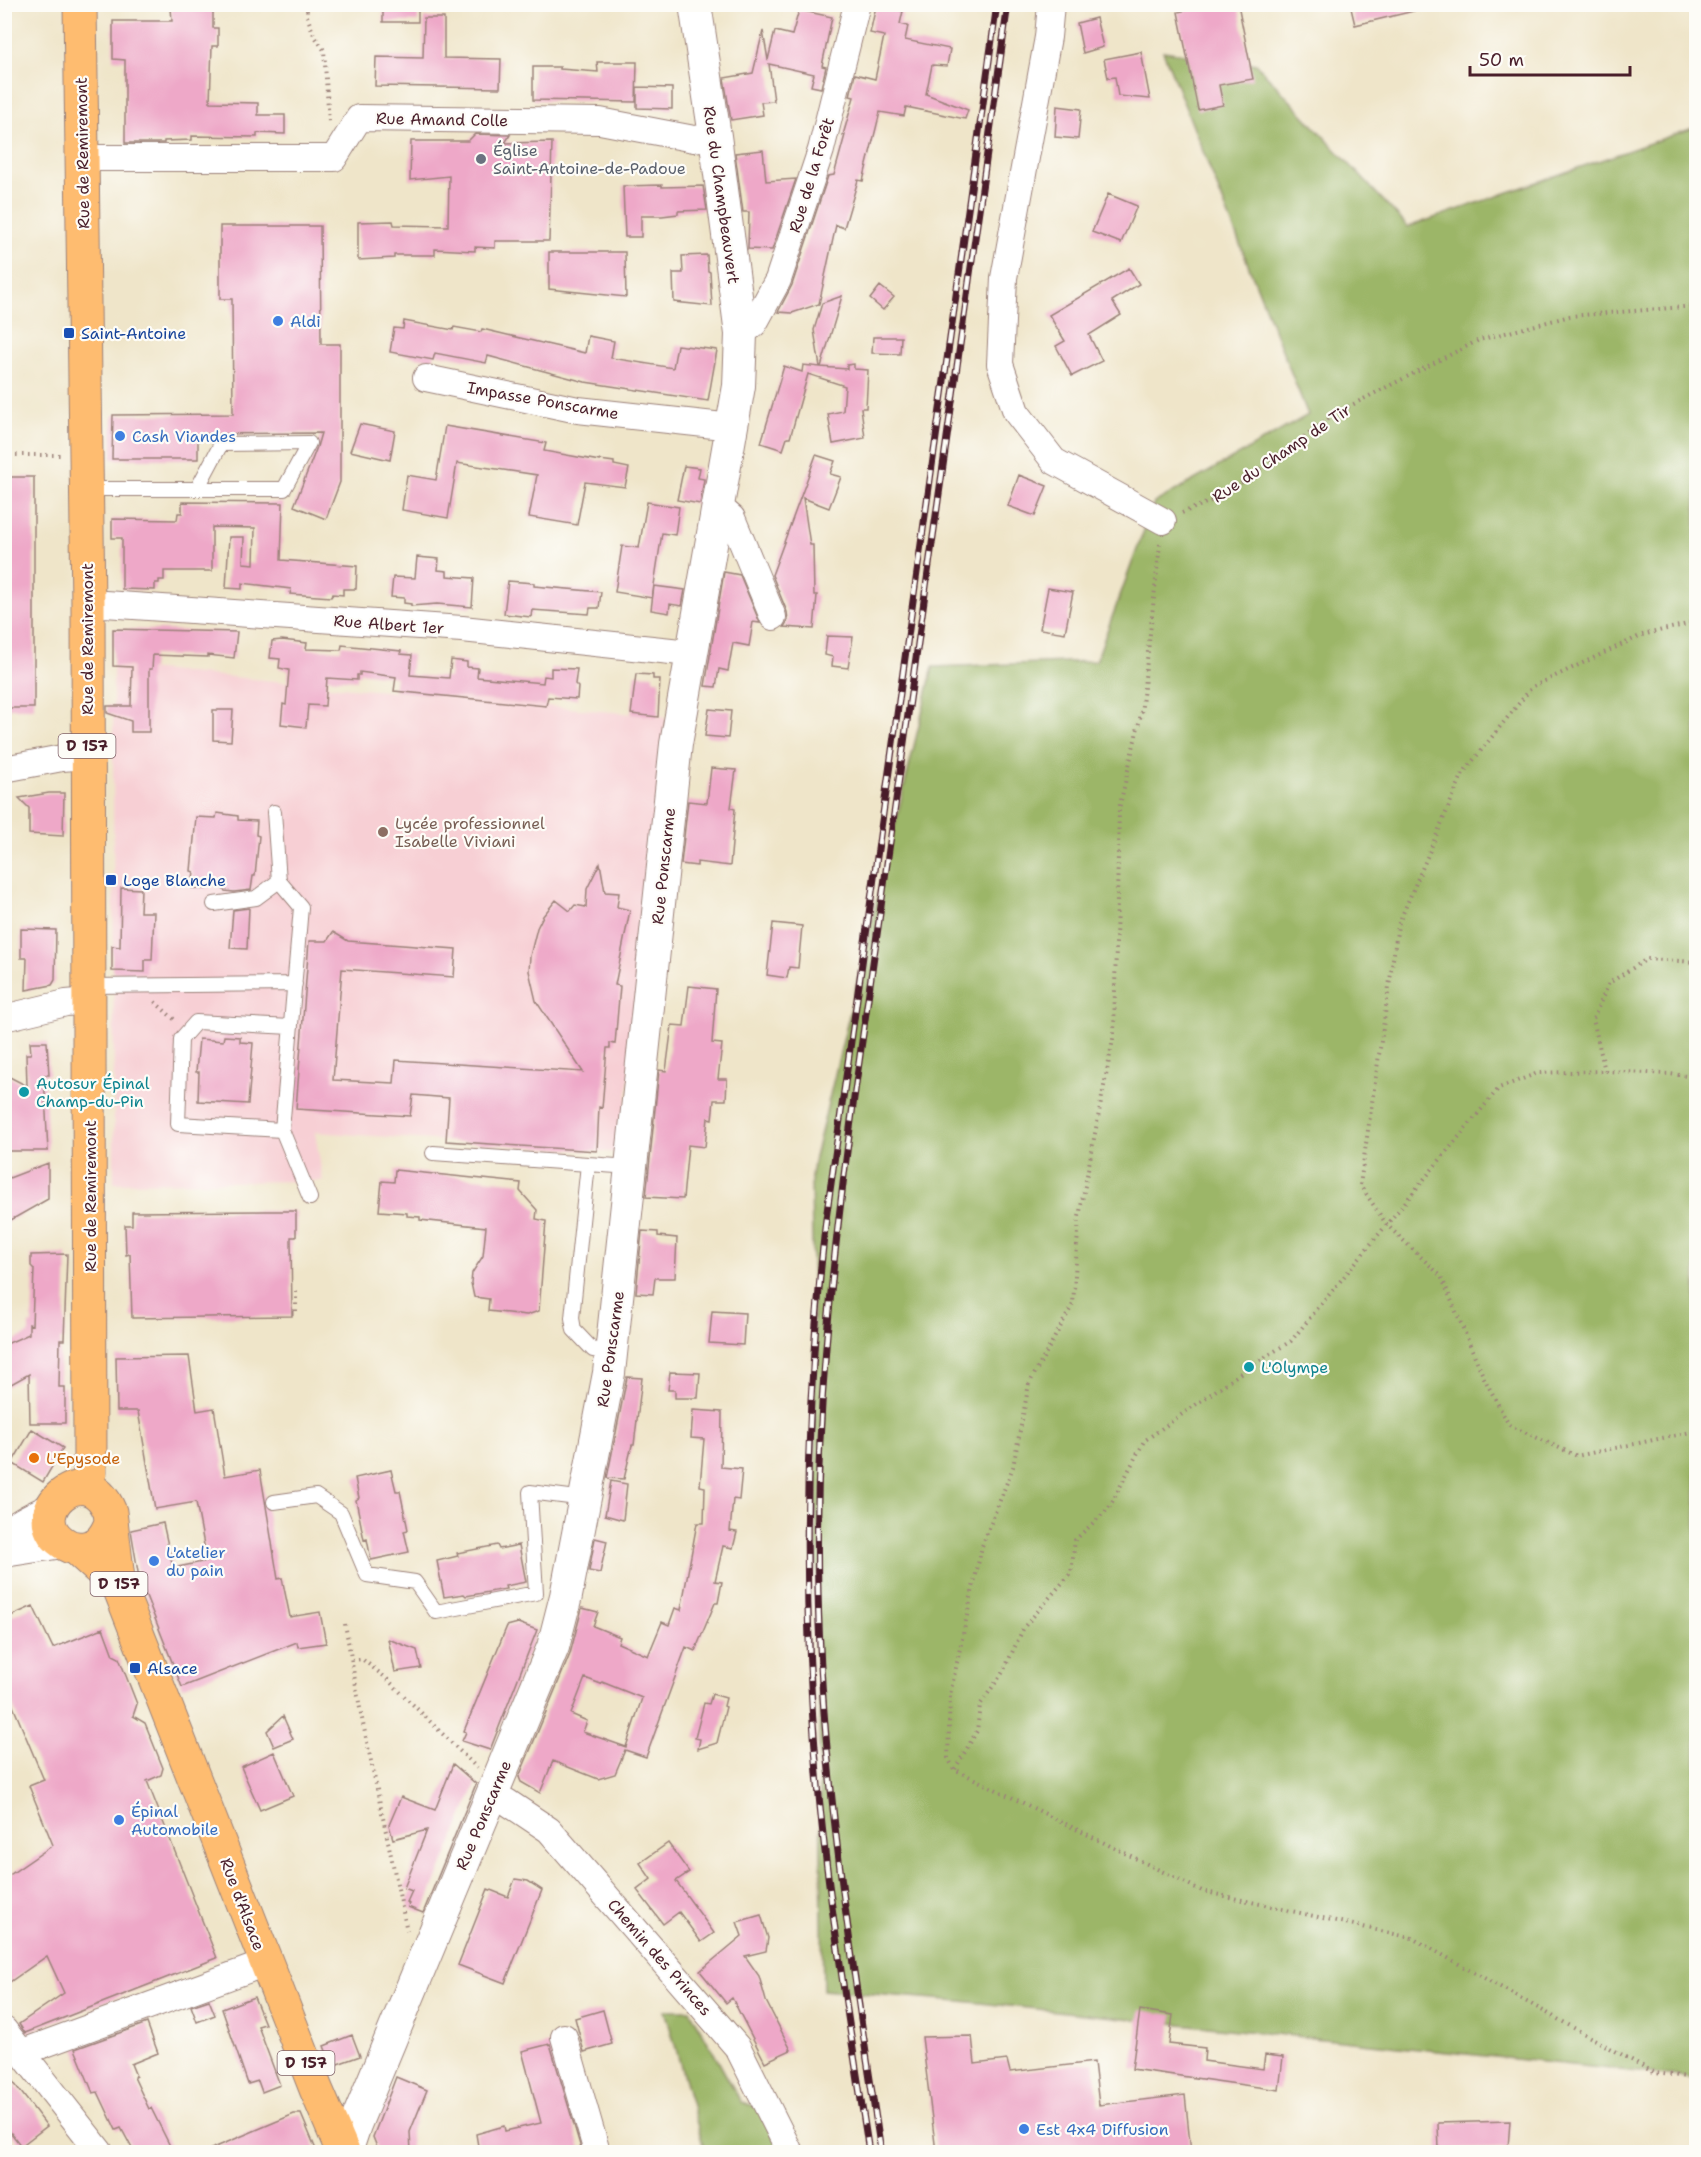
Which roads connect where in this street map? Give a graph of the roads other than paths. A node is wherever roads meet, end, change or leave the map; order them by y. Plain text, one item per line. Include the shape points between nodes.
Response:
1 (80, 4) edge
2 (695, 4) edge
3 (857, 4) edge
4 (1051, 4) edge
5 (715, 136) junction
6 (82, 158) junction
7 (741, 334) junction
8 (426, 378) dead end
9 (739, 386) joint
10 (732, 427) junction
11 (104, 489) dead end
12 (197, 489) junction
13 (718, 506) junction
14 (1163, 521) road end
15 (88, 605) junction
16 (772, 617) dead end
17 (690, 653) junction
18 (87, 756) junction
19 (4, 770) edge
20 (274, 812) dead end
21 (279, 880) junction
22 (214, 904) dead end
23 (295, 984) junction
24 (89, 993) junction
25 (4, 1018) edge
26 (291, 1027) junction
27 (282, 1130) junction
28 (433, 1152) dead end
29 (588, 1164) junction
30 (631, 1167) junction
31 (310, 1198) dead end
32 (611, 1352) junction
33 (86, 1488) junction
34 (585, 1499) junction
35 (274, 1502) dead end
36 (50, 1510) junction
37 (110, 1524) junction
38 (4, 1539) edge
39 (69, 1546) junction
40 (4, 1551) edge
41 (119, 1587) junction
42 (495, 1788) junction
43 (266, 1963) junction
44 (4, 2030) edge
45 (564, 2037) dead end
46 (23, 2052) junction
47 (100, 2152) edge
48 (344, 2152) edge
49 (597, 2152) edge
50 (790, 2152) edge

1 - 6 main road, Rue de Remiremont / D 157
2 - 5 street, Rue du Champbeauvert
3 - 7 street, Rue de la Forêt via 821,150 778,280 754,324
4 - 14 street via 1004,278 1000,364 1016,412 1054,461
5 - 6 street, Rue Amand Colle via 694,138 600,121 359,118 334,158
5 - 7 street, Rue du Champbeauvert
6 - 15 main road, Rue de Remiremont / D 157
7 - 9 street, Rue du Champbeauvert
8 - 10 street, Impasse Ponscarme via 578,410
9 - 10 street, Rue Ponscarme
10 - 13 street, Rue Ponscarme
11 - 12 lane
12 - 12 lane via 284,489 309,443 221,444
13 - 16 street via 732,518
13 - 17 street, Rue Ponscarme
15 - 17 street, Rue Albert 1er via 462,630
15 - 18 main road, Rue de Remiremont / D 157
17 - 30 street, Rue Ponscarme via 675,744
18 - 19 street
18 - 24 main road, Rue de Remiremont / D 157
20 - 21 lane
21 - 22 lane via 256,898
21 - 23 lane via 301,907
23 - 24 lane via 141,985
23 - 26 lane
24 - 25 street via 66,1003
24 - 33 main road, Rue de Remiremont / D 157 via 91,1339 90,1472
26 - 27 lane
26 - 27 lane via 196,1022 181,1040 178,1124
27 - 31 lane
28 - 29 lane
29 - 30 lane
29 - 32 lane via 572,1318 574,1330 593,1350
30 - 32 street, Rue Ponscarme
32 - 34 street, Rue Ponscarme
33 - 36 main road via 64,1492
33 - 37 main road via 105,1502
34 - 35 lane via 530,1492 536,1593 436,1612 415,1582 368,1575 340,1513 316,1496
34 - 42 street, Rue Ponscarme via 553,1647
36 - 38 street via 12,1530
36 - 39 main road via 52,1531
37 - 39 main road via 97,1544 87,1548
37 - 41 main road, Rue d'Alsace / D 157
39 - 40 street
39 - 41 main road, Rue d'Alsace / D 157
41 - 43 main road, Rue d'Alsace / D 157
42 - 48 street, Rue Ponscarme
42 - 50 street, Chemin des Princes via 507,1802 549,1830 738,2048
43 - 46 street
43 - 48 main road, Rue d'Alsace / D 157
44 - 46 street
45 - 49 street
46 - 47 street

